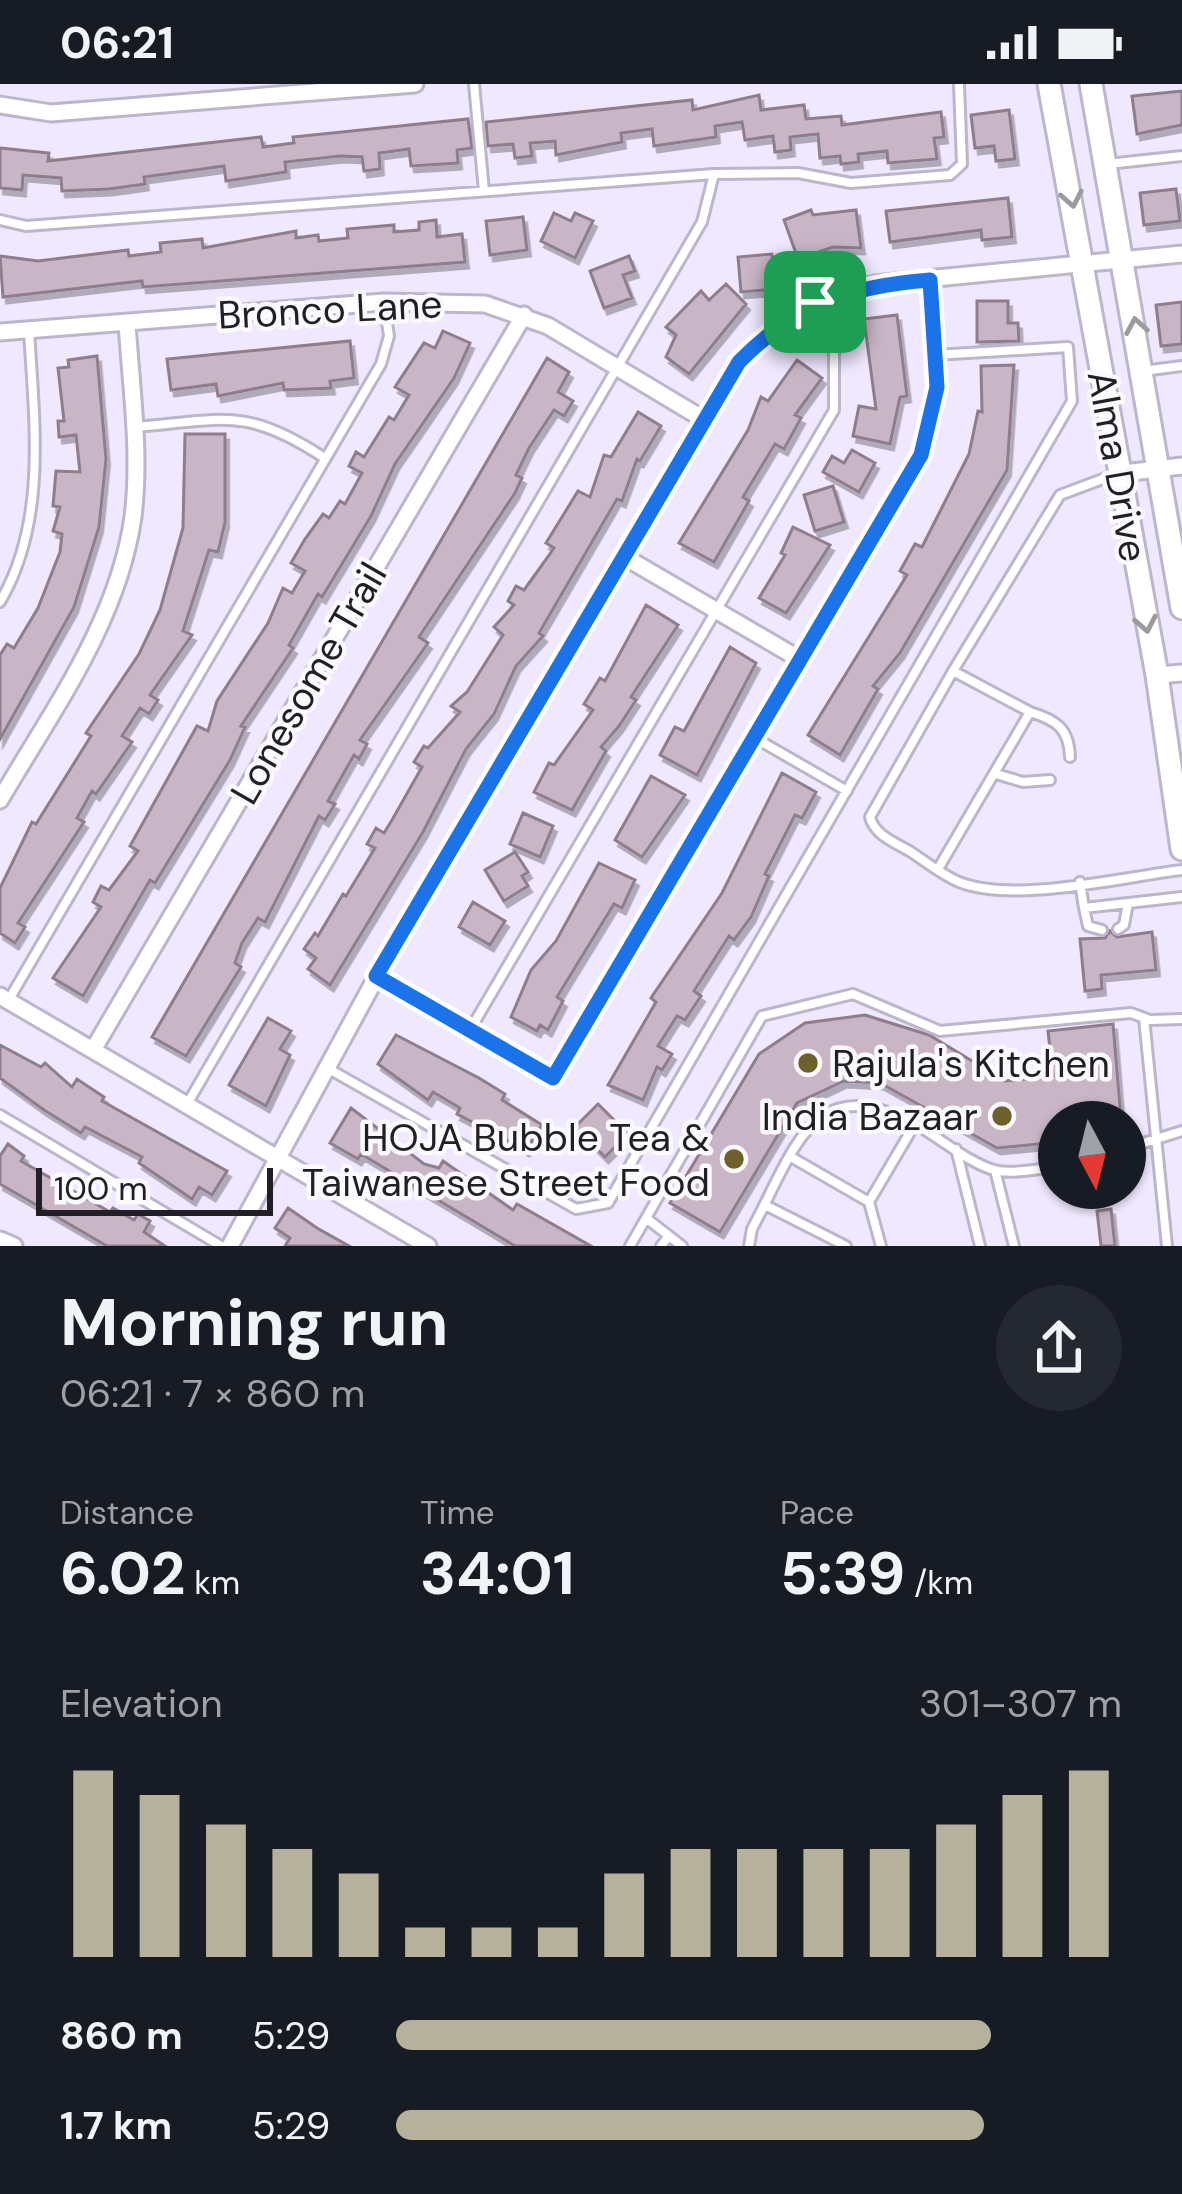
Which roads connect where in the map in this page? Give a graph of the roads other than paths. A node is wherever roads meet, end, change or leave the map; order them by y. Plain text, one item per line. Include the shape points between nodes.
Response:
1 (415, 84) edge
2 (474, 84) edge
3 (959, 84) edge
4 (1049, 84) edge
5 (1091, 84) edge
6 (0, 105) edge
7 (1182, 156) edge
8 (1106, 164) junction
9 (714, 174) junction
10 (484, 191) junction
11 (0, 220) edge
12 (1182, 254) edge
13 (1125, 261) junction
14 (1085, 264) junction
15 (930, 280) junction
16 (383, 302) junction
17 (815, 302) junction
18 (524, 315) junction
19 (127, 322) junction
20 (29, 330) junction
21 (0, 332) edge
22 (935, 356) junction
23 (1182, 366) edge
24 (617, 368) junction
25 (1143, 370) junction
26 (703, 419) junction
27 (134, 427) junction
28 (322, 457) junction
29 (1171, 468) edge
30 (1116, 474) junction
31 (622, 556) junction
32 (1179, 571) edge
33 (0, 602) edge
34 (1182, 608) edge
35 (715, 609) junction
36 (801, 660) junction
37 (953, 671) junction
38 (1182, 673) edge
39 (1157, 675) junction
40 (1030, 712) junction
41 (754, 738) junction
42 (1070, 757) dead end
43 (996, 774) junction
44 (1050, 780) dead end
45 (847, 790) junction
46 (0, 800) edge
47 (1182, 848) edge
48 (938, 868) junction
49 (1182, 871) edge
50 (1080, 882) junction
51 (1182, 897) edge
52 (1128, 903) junction
53 (1084, 908) junction
54 (1118, 929) dead end
55 (1102, 930) dead end
56 (376, 976) junction
57 (4, 999) edge
58 (1144, 1018) junction
59 (1182, 1019) edge
60 (470, 1030) junction
61 (93, 1050) junction
62 (328, 1068) junction
63 (186, 1106) junction
64 (0, 1115) edge
65 (915, 1124) junction
66 (1182, 1131) edge
67 (1157, 1137) junction
68 (1146, 1144) edge
69 (956, 1148) junction
70 (791, 1157) junction
71 (278, 1162) junction
72 (1038, 1168) edge
73 (995, 1170) junction
74 (869, 1202) junction
75 (765, 1205) junction
76 (646, 1218) junction
77 (669, 1236) junction
78 (0, 1240) edge
79 (753, 1244) edge
80 (14, 1246) edge
81 (226, 1246) edge
82 (428, 1246) edge
83 (630, 1246) edge
84 (662, 1246) edge
85 (682, 1246) edge
86 (846, 1246) edge
87 (881, 1246) edge
88 (980, 1246) edge
89 (1014, 1246) edge
90 (1167, 1246) edge

1 - 6 street via 52,113
2 - 10 lane
3 - 9 lane via 962,164 950,175 851,183 798,173
4 -> 14 main road, Alma Drive
5 - 8 main road, Alma Drive
7 - 8 lane
8 - 13 main road, Alma Drive
9 - 10 lane
9 - 24 lane via 702,222
10 - 11 lane via 26,226
12 - 13 street
13 - 14 street
25 -> 13 main road, Alma Drive
14 - 15 street
14 - 30 main road, Alma Drive
15 - 17 street via 874,284
15 - 22 street
16 - 18 street, Bronco Lane via 440,299
16 - 19 street, Bronco Lane
16 - 28 lane via 389,336 381,364
17 - 26 street via 739,362
17 - 35 lane via 834,343 834,410
18 - 24 street, Bronco Lane
18 - 61 street, Lonesome Trail
19 - 20 street, Bronco Lane
19 - 27 street
20 - 21 street, Bronco Lane
20 - 33 lane via 35,444 28,527
22 - 36 street via 933,422 921,455
22 - 45 lane via 1068,346 1072,401
23 - 25 lane
24 - 26 street, Bronco Lane
24 - 63 lane
25 - 29 main road, Alma Drive
26 - 31 street
27 - 28 lane via 242,418 277,427
27 - 46 street via 133,517 122,568 86,652
28 - 57 lane
29 - 30 street
29 - 32 main road, Alma Drive
30 - 37 lane via 1060,495
30 -> 39 main road, Alma Drive
31 - 35 street
31 - 56 street
32 - 34 main road, Alma Drive
35 - 36 street
35 - 60 lane
36 - 41 street
37 - 40 lane
37 - 48 lane via 870,818 875,830
38 - 39 street
39 - 47 main road, Alma Drive
40 - 42 lane via 1055,720 1070,739
40 - 43 lane
41 - 45 lane
41 - 60 street via 553,1078
43 - 44 lane
43 - 48 lane
45 - 62 lane via 608,1203 576,1209
48 - 50 lane via 959,882 1000,890
49 - 50 lane
50 - 53 lane
51 - 52 lane
52 - 53 lane
52 - 54 lane
53 - 55 lane via 1088,926
56 - 60 street
56 - 62 street
57 - 61 street
58 - 59 lane
58 - 67 lane
58 - 76 lane via 940,1031 853,994 762,1016
61 - 63 street
62 - 71 street
63 - 71 street
64 - 81 lane
65 - 69 lane
65 - 70 lane via 851,1104 815,1120
65 - 74 lane
66 - 67 lane
67 - 68 lane
67 - 90 lane
69 - 73 lane
69 - 88 lane
70 - 74 lane
70 - 75 lane
71 - 81 street
71 - 82 street
72 - 73 lane
73 - 89 lane
74 - 87 lane
75 - 79 lane
75 - 86 lane
76 - 77 lane
76 - 83 lane
77 - 84 lane
77 - 85 lane
78 - 80 street

